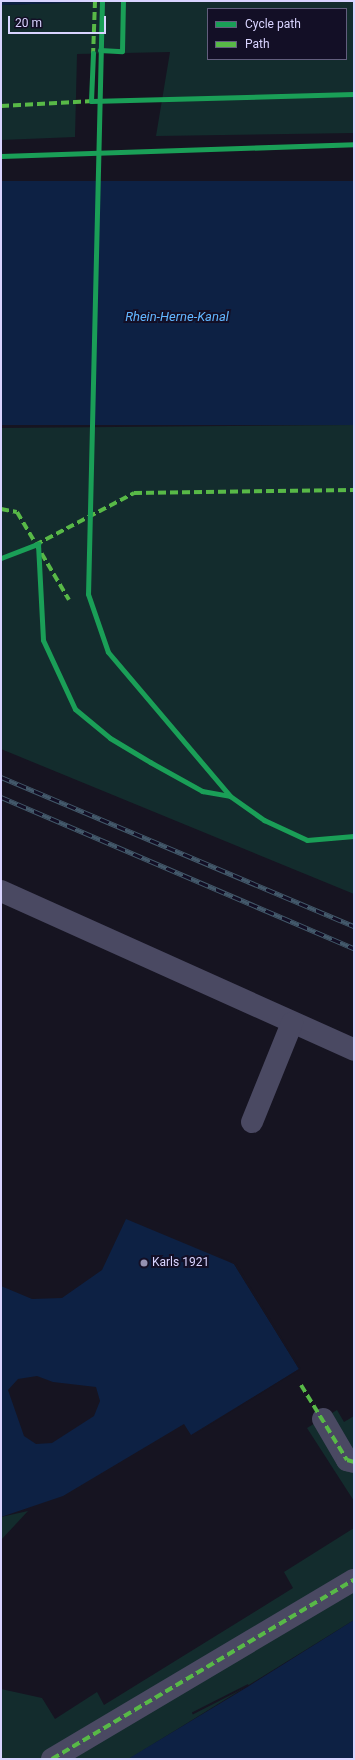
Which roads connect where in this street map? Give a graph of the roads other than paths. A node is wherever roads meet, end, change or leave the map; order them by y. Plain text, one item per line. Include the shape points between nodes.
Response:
1 (1, 891) edge
2 (292, 1023) junction
3 (354, 1050) edge
4 (252, 1122) dead end
5 (323, 1419) dead end
6 (354, 1462) edge
7 (354, 1580) edge
8 (52, 1759) edge

1 - 2 street
2 - 3 street
2 - 4 street
5 - 6 street via 347,1460
7 - 8 street

